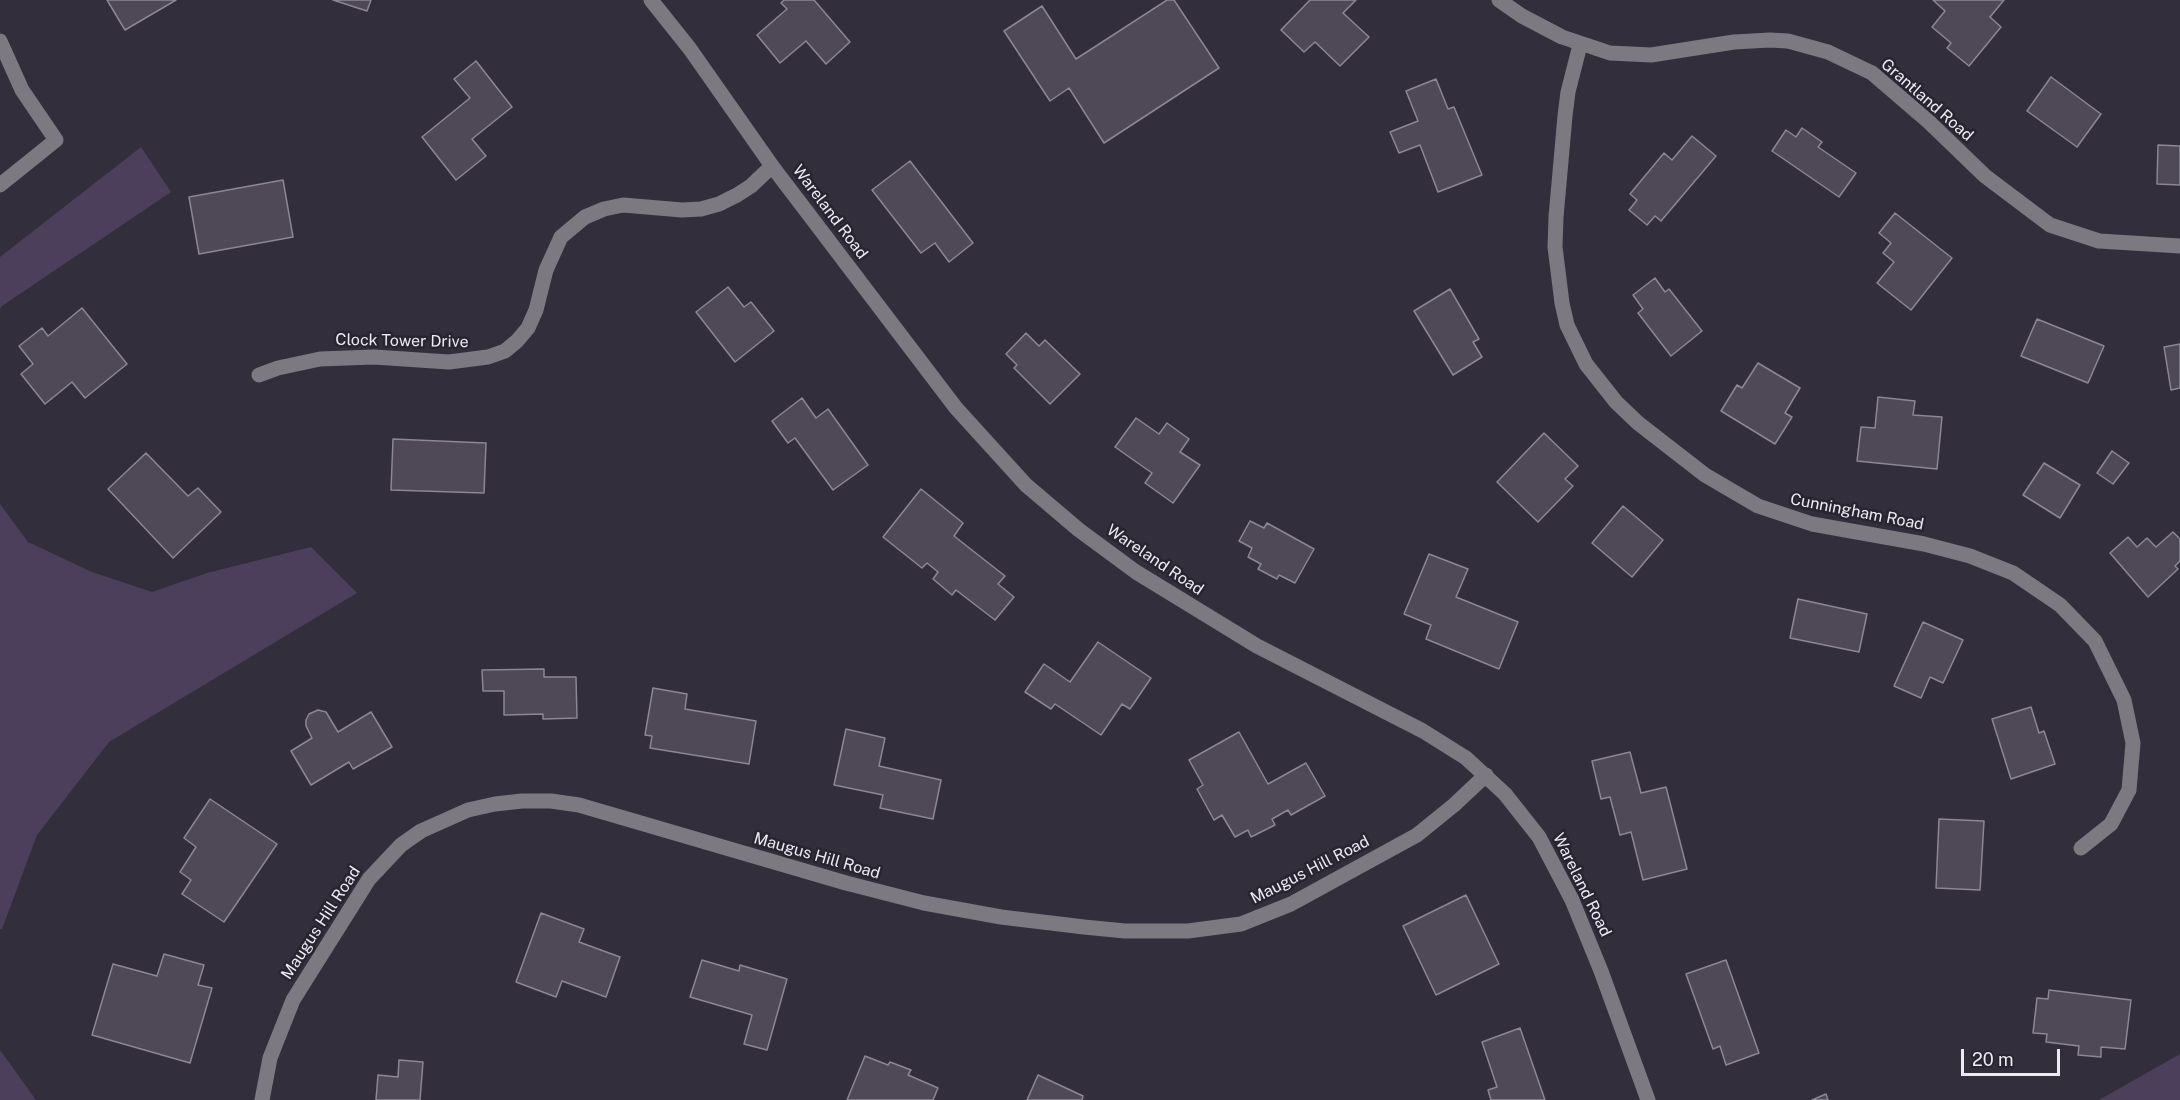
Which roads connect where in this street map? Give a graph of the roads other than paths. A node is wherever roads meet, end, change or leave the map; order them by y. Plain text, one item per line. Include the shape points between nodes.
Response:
1 (651, 0) edge
2 (1500, 0) edge
3 (0, 41) edge
4 (1580, 45) junction
5 (772, 166) junction
6 (0, 185) edge
7 (2180, 246) edge
8 (259, 375) dead end
9 (1486, 775) junction
10 (2081, 848) dead end
11 (262, 1100) edge
12 (1648, 1100) edge

1 - 5 street, Wareland Road
2 - 4 street, Grantland Road via 1542,28
3 - 6 street via 22,90 56,140
4 - 7 street, Grantland Road via 1610,53 1651,55 1770,40 1828,52 1872,74 1985,176 2050,225 2099,241
4 - 10 street, Cunningham Road via 1564,116 1556,247 1567,325 1586,364 1638,423 1705,475 1758,506 1812,524 1970,556 2013,573 2060,605 2095,641 2124,699 2133,743 2129,790 2111,824
5 - 8 street, Clock Tower Drive via 752,186 701,209 623,205 585,217 561,237 528,328 505,351 449,362 320,358
5 - 9 street, Wareland Road via 956,408 1002,461 1052,507 1108,552 1194,608 1292,665 1423,730
9 - 11 street, Maugus Hill Road via 1417,835 1299,899 1241,924 1188,932 1084,927 924,903 579,805 522,801 468,810 401,844 369,879 293,1000 270,1058
9 - 12 street, Wareland Road via 1523,815 1556,868 1587,934

